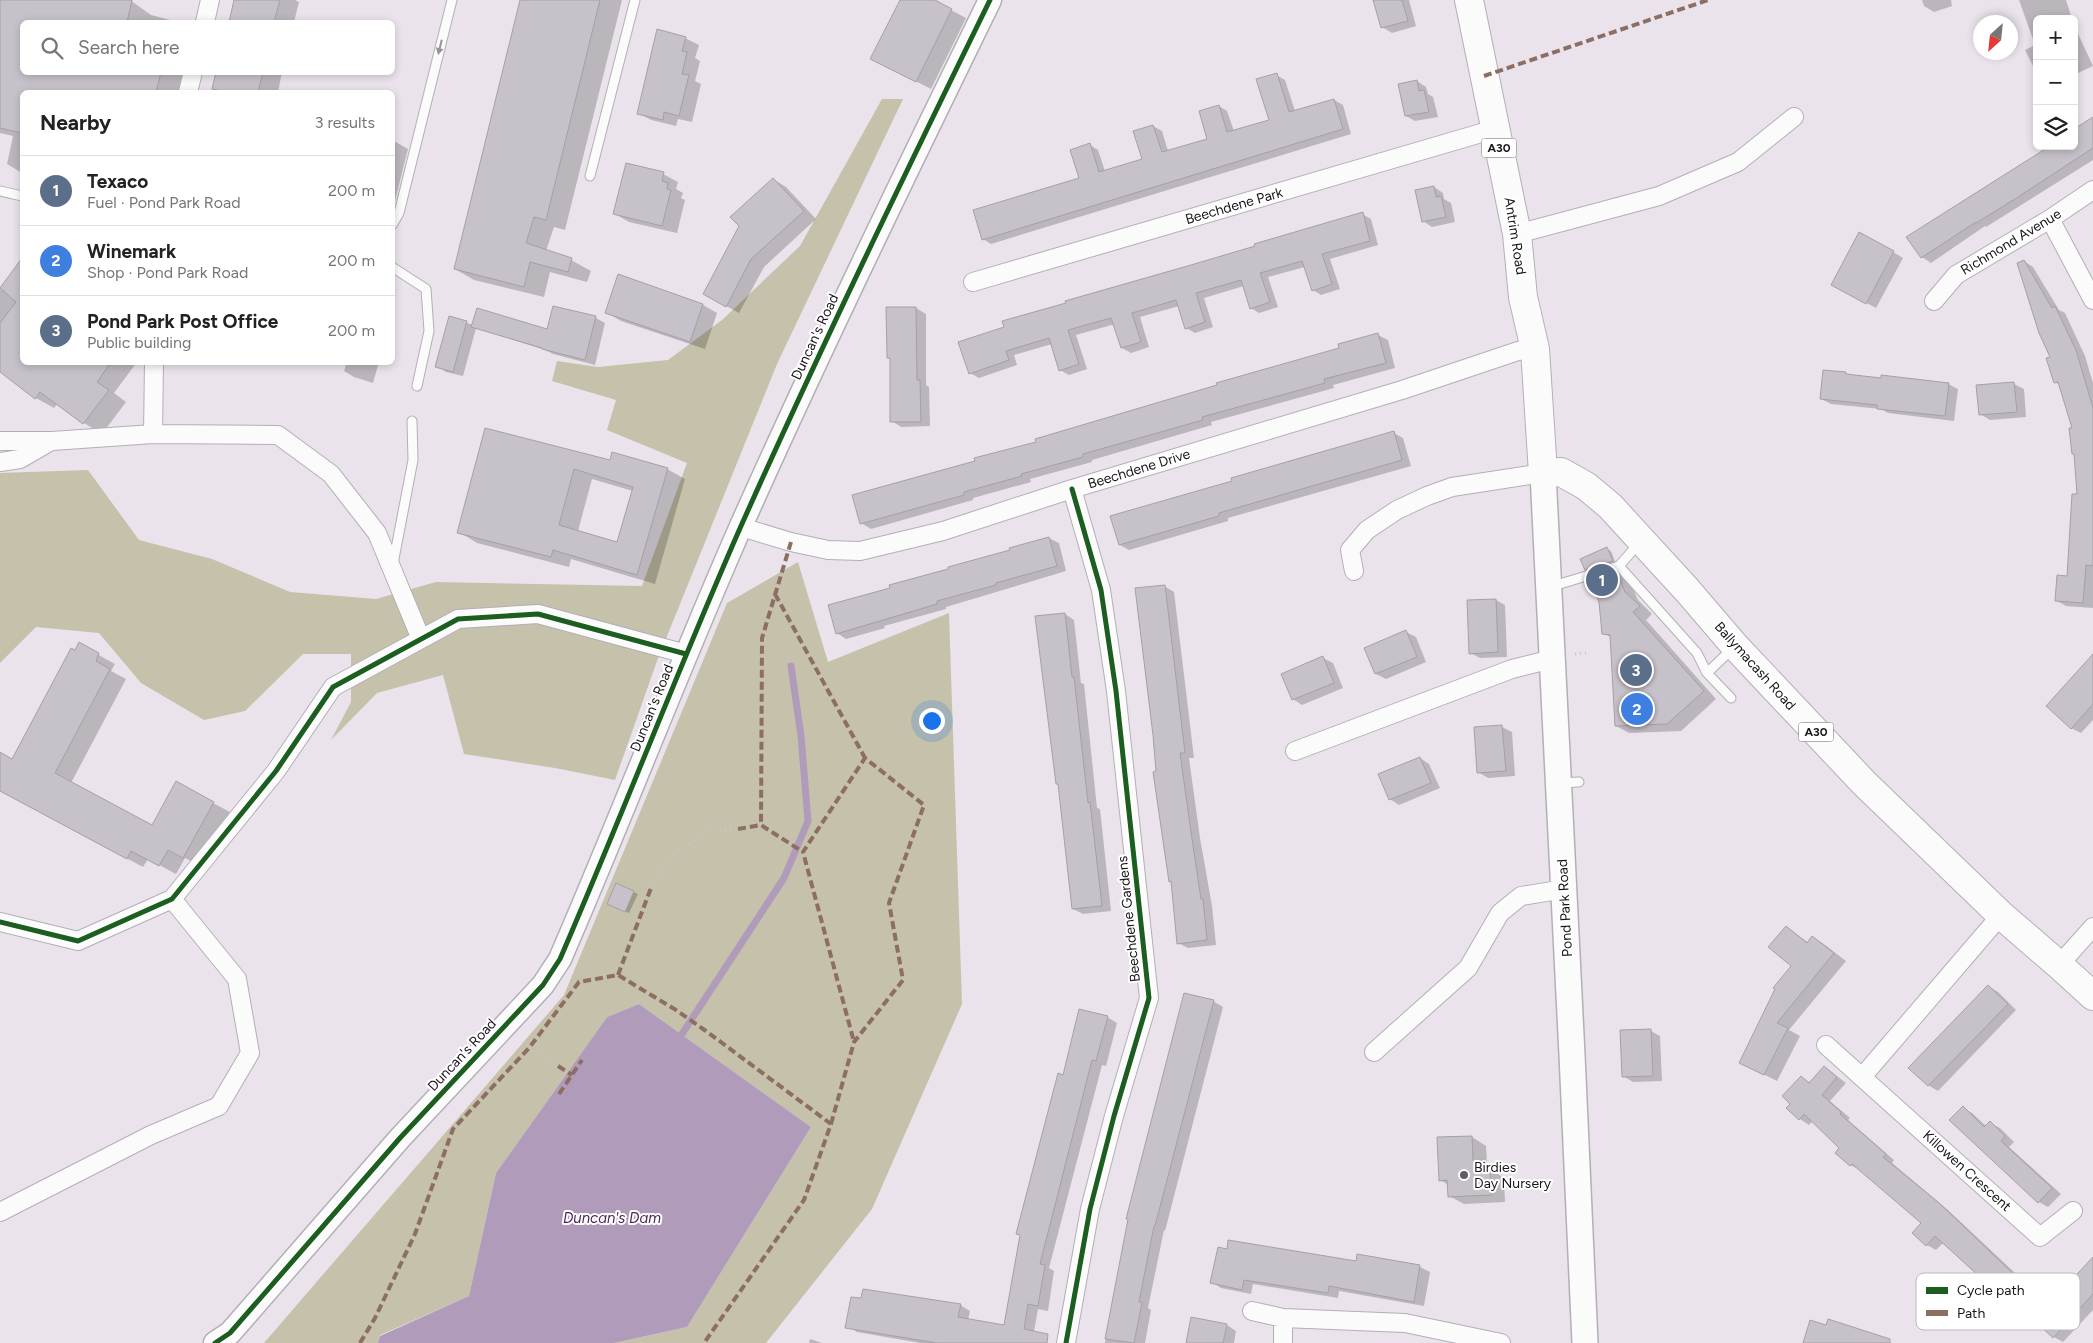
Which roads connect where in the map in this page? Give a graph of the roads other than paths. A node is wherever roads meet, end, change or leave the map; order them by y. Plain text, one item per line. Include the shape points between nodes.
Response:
1 (452, 0) edge
2 (635, 0) edge
3 (990, 0) edge
4 (1469, 0) edge
5 (206, 1) edge
6 (205, 20) edge
7 (192, 75) edge
8 (188, 90) edge
9 (1794, 117) dead end
10 (1495, 129) junction
11 (590, 176) dead end
12 (2093, 190) edge
13 (0, 191) edge
14 (20, 196) edge
15 (395, 219) edge
16 (2050, 219) junction
17 (1516, 234) junction
18 (395, 269) edge
19 (973, 282) dead end
20 (2093, 300) edge
21 (1934, 301) dead end
22 (1535, 348) junction
23 (154, 365) edge
24 (417, 386) dead end
25 (412, 421) dead end
26 (153, 434) junction
27 (0, 441) edge
28 (52, 441) junction
29 (0, 462) edge
30 (1543, 473) junction
31 (1072, 489) junction
32 (741, 527) junction
33 (1642, 540) junction
34 (1619, 566) junction
35 (392, 569) junction
36 (1354, 571) dead end
37 (1550, 587) junction
38 (421, 639) junction
39 (1735, 646) junction
40 (686, 654) junction
41 (1552, 659) junction
42 (1707, 673) junction
43 (1731, 698) dead end
44 (1295, 751) dead end
45 (1564, 890) junction
46 (172, 899) junction
47 (2001, 915) junction
48 (0, 922) edge
49 (2093, 926) edge
50 (2060, 965) junction
51 (2093, 996) edge
52 (1826, 1045) dead end
53 (1374, 1052) dead end
54 (1862, 1076) junction
55 (2073, 1211) dead end
56 (0, 1212) edge
57 (1252, 1311) dead end
58 (1283, 1318) junction
59 (226, 1340) edge
60 (1066, 1343) edge
61 (1283, 1343) edge
62 (1501, 1343) edge
63 (1585, 1343) edge

1 -> 15 lane
2 - 11 lane
3 - 32 street, Duncan's Road via 822,348
4 - 10 main road, Antrim Road / A30
5 - 6 street
7 - 8 street
9 - 17 street via 1738,162 1659,196
10 - 17 main road, Antrim Road / A30
10 - 19 street, Beechdene Park
12 - 16 street, Richmond Avenue
13 - 14 lane
16 - 20 street
16 - 21 street, Richmond Avenue via 1956,275
17 - 22 main road, Antrim Road / A30 via 1523,297
18 - 24 lane via 426,289 429,331
22 - 30 main road, Antrim Road / A30
22 - 31 street, Beechdene Drive
23 - 26 street
25 - 35 lane via 413,460
26 - 28 street
26 - 35 street via 278,435 331,474 377,532
27 - 28 street
28 - 29 street via 20,459
30 - 33 main road, Ballymacash Road / A30 via 1561,472 1586,486
30 - 36 street via 1452,487 1398,510 1367,530 1350,550
30 - 37 main road, Pond Park Road
31 - 32 street, Beechdene Drive via 943,531 860,551 828,550
31 - 60 street, Beechdene Gardens via 1101,590 1116,691 1149,998 1090,1209
32 - 40 street, Duncan's Road
33 - 34 lane
33 - 39 main road, Ballymacash Road / A30
34 - 37 lane
34 - 42 lane via 1697,653
35 - 38 street
37 - 41 main road, Pond Park Road
38 - 40 street via 458,619 538,614
38 - 46 street via 333,687 276,771
39 - 42 lane
39 - 47 main road, Ballymacash Road / A30 via 1864,783
40 - 59 street, Duncan's Road via 560,960 543,985 400,1138
41 - 44 street via 1512,669
41 - 45 main road, Pond Park Road via 1569,782
42 - 43 lane
45 - 53 street via 1522,896 1500,913 1468,968
45 - 63 main road, Pond Park Road
46 - 48 street via 78,941
46 - 56 street via 237,979 250,1053 219,1106 151,1135
47 - 50 main road, Ballymacash Road / A30
47 - 54 street
49 - 50 street
50 - 51 main road, Ballymacash Road / A30
52 - 54 street, Killowen Crescent
54 - 55 street, Killowen Crescent via 2040,1237
57 - 58 street
58 - 61 street
58 - 62 street via 1405,1323

